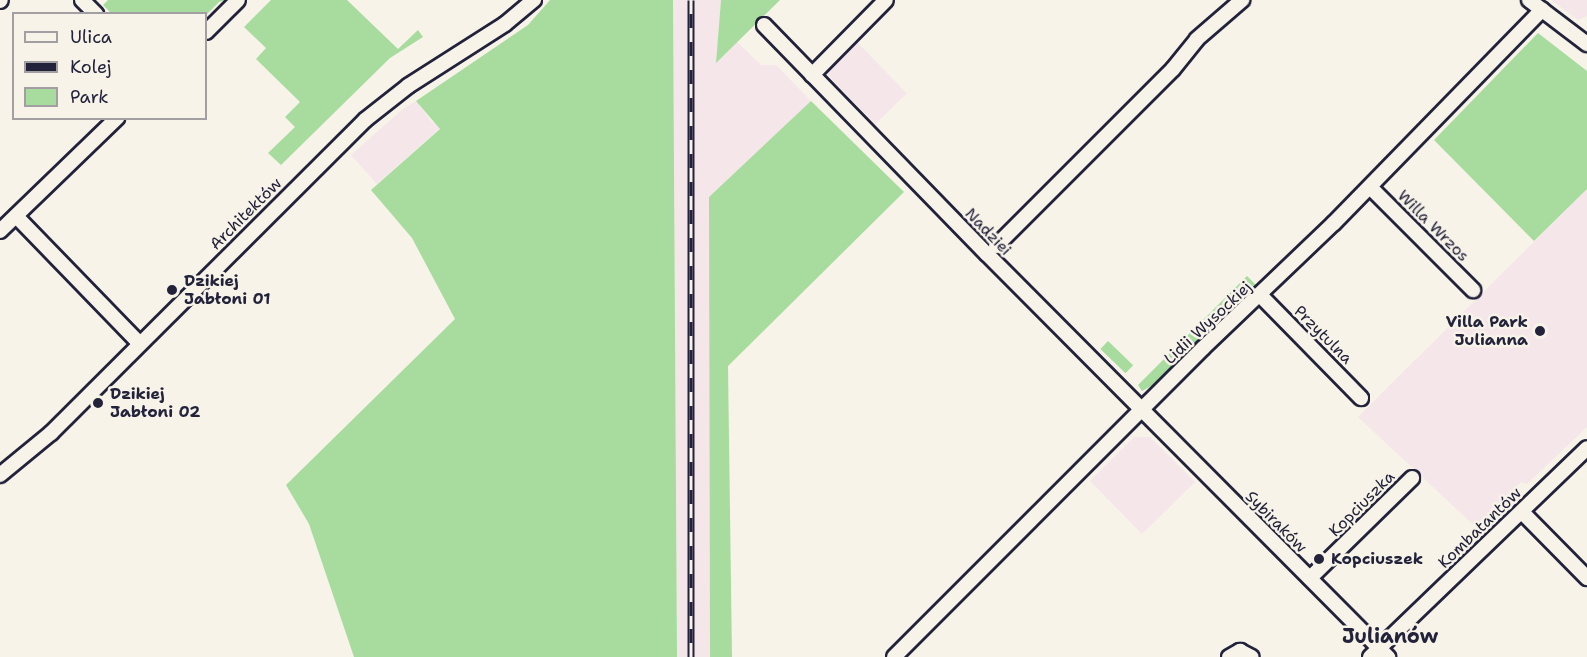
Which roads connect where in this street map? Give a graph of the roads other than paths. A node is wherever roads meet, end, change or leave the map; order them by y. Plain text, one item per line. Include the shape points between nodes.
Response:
1 (82, 0) edge
2 (238, 0) edge
3 (534, 0) edge
4 (886, 0) edge
5 (1242, 0) edge
6 (1529, 0) edge
7 (1542, 10) junction
8 (94, 12) edge
9 (764, 25) dead end
10 (207, 31) edge
11 (1587, 44) edge
12 (812, 75) junction
13 (115, 120) edge
14 (1370, 187) junction
15 (16, 216) junction
16 (0, 231) edge
17 (996, 246) dead end
18 (1473, 290) dead end
19 (1261, 296) junction
20 (139, 343) junction
21 (1361, 398) dead end
22 (1141, 410) junction
23 (1587, 448) edge
24 (0, 475) edge
25 (1412, 478) dead end
26 (1522, 512) junction
27 (1310, 578) junction
28 (1587, 578) edge
29 (1379, 654) edge
30 (894, 657) edge
31 (1229, 657) edge
32 (1252, 657) edge

1 - 8 street
2 - 10 street
3 - 20 street, Architektów via 365,120
4 - 12 street
5 - 17 street via 1197,39 1173,69
6 - 7 street
7 - 11 street
7 - 14 street, Lidii Wysockiej
9 - 12 street, Nadziei
12 - 22 street, Nadziei
13 - 15 street
14 - 18 street, Willa Wrzos
14 - 19 street, Lidii Wysockiej
15 - 16 street
15 - 20 street
19 - 21 street, Przytulna
19 - 22 street, Lidii Wysockiej
20 - 24 street, Architektów via 51,433
22 - 27 street, Sybiraków
22 - 30 street, Lidii Wysockiej
23 - 26 street, Kombatantów
25 - 27 street, Kopciuszka
26 - 28 street
26 - 29 street, Kombatantów
27 - 29 street, Sybiraków
31 - 32 street via 1240,651

